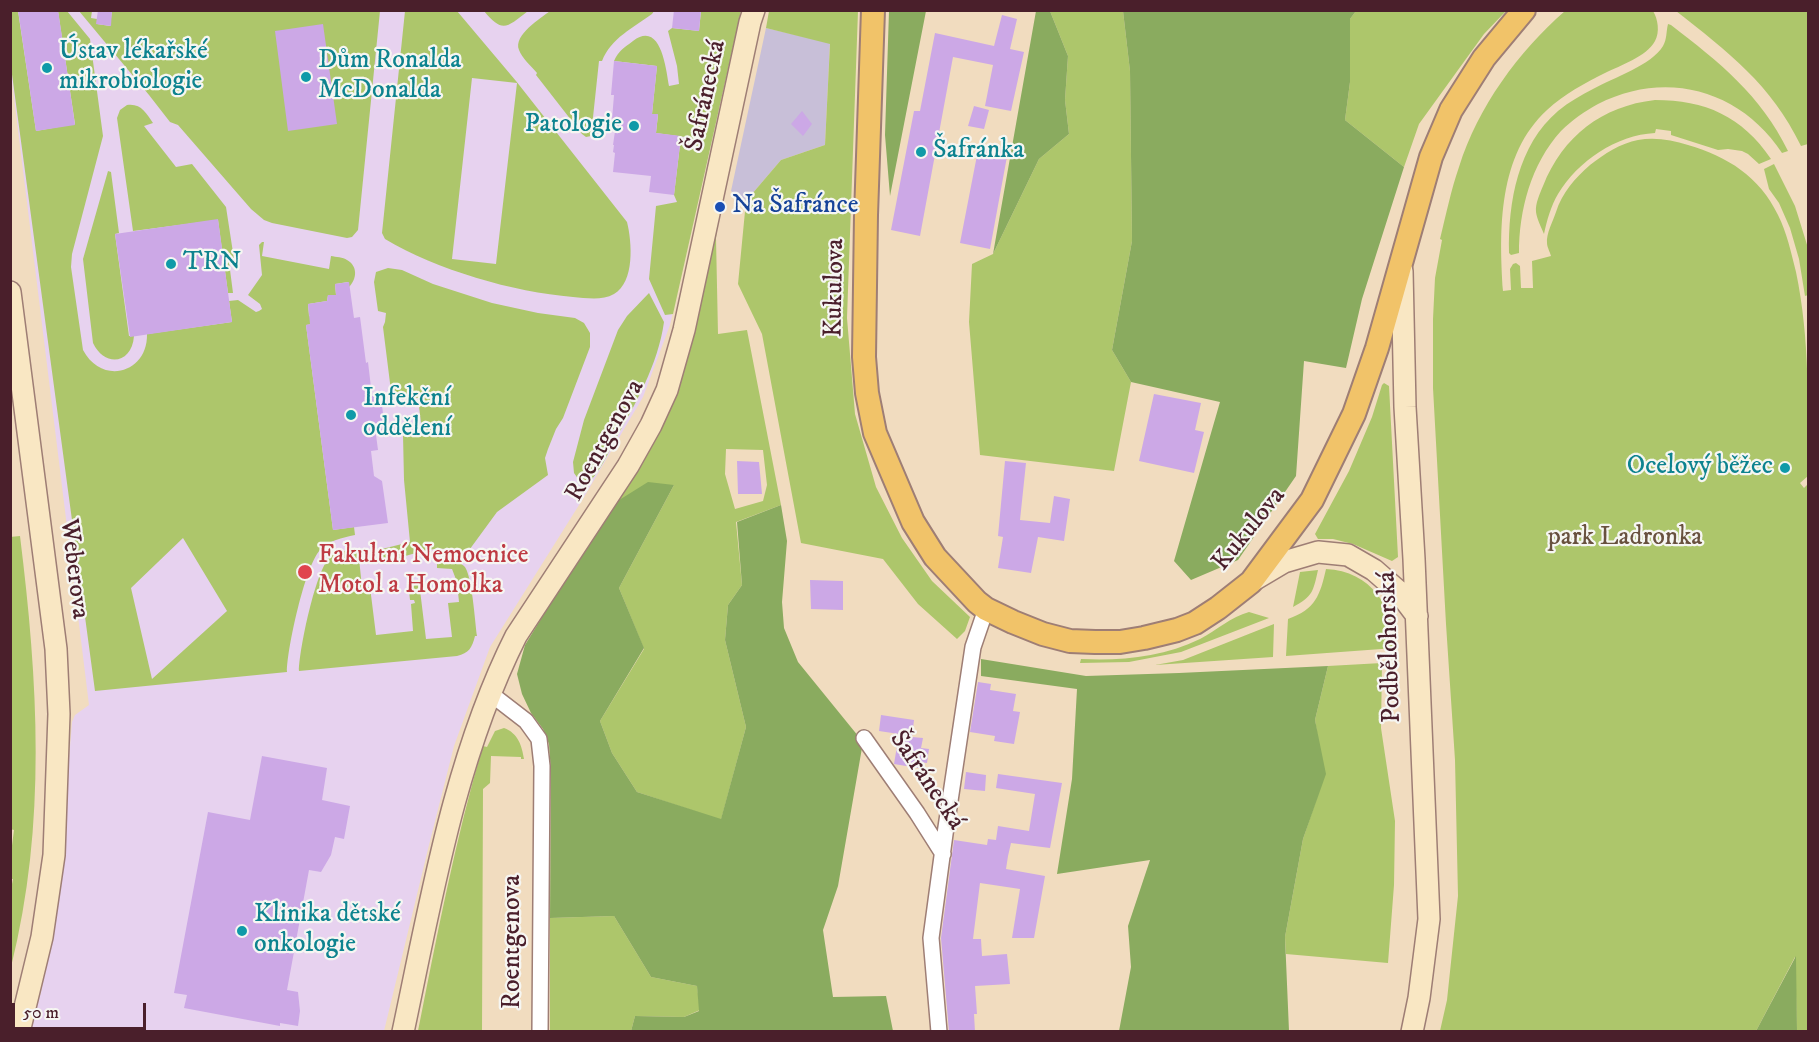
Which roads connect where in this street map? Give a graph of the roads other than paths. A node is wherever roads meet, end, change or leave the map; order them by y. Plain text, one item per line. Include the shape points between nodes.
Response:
1 (754, 10) edge
2 (873, 10) edge
3 (1524, 10) edge
4 (714, 192) joint
5 (1402, 258) junction
6 (10, 292) edge
7 (1251, 582) junction
8 (986, 609) junction
9 (1417, 616) junction
10 (491, 694) junction
11 (864, 738) dead end
12 (943, 854) junction
13 (19, 1032) edge
14 (403, 1032) edge
15 (540, 1032) edge
16 (939, 1032) edge
17 (1412, 1032) edge

1 - 4 street, Šafránecká
2 - 8 main road, Kukulova via 866,215 867,393 875,433 913,522 935,557
3 - 5 main road, Kukulova via 1484,58 1451,110 1431,157
4 - 10 street, Roentgenova via 684,330 663,399 628,466 516,636
5 - 7 main road, Kukulova via 1354,414 1312,500
5 - 9 street, Podbělohorská via 1405,407
6 - 13 street, Weberova via 56,649 59,714 54,855 42,936
7 - 8 main road, Kukulova via 1195,623 1156,636 1120,642 1070,640 1043,634
7 - 9 street via 1284,562 1318,552 1347,555 1374,570 1398,591
8 - 12 street via 973,647
9 - 17 street, Podbělohorská via 1429,919
10 - 14 street, Roentgenova via 454,803
10 - 15 street, Roentgenova via 526,721 539,739 543,766
11 - 12 street, Šafránecká
12 - 16 street via 932,938

